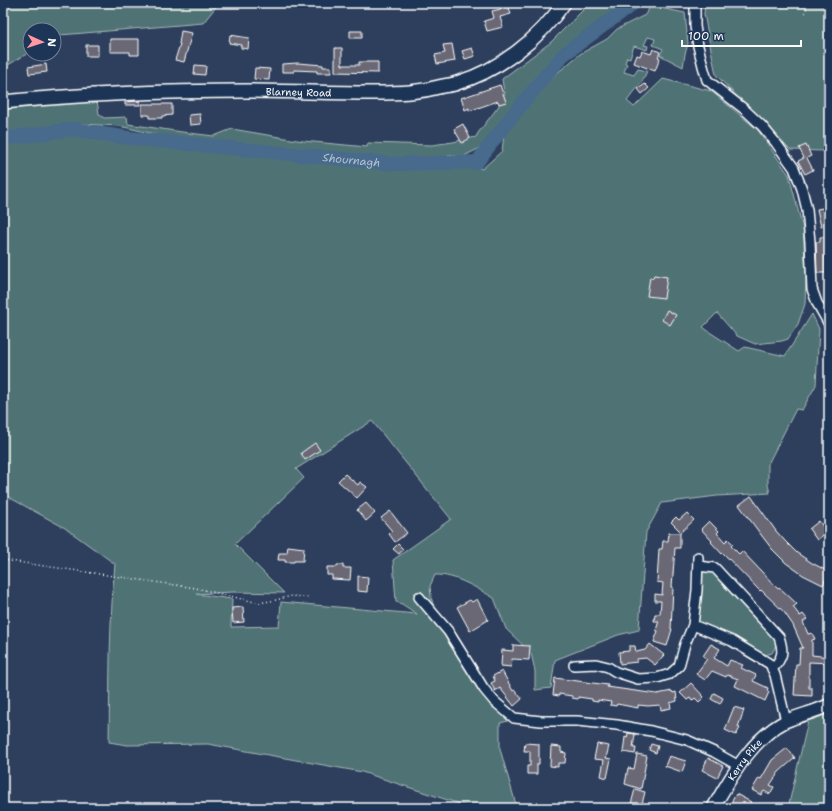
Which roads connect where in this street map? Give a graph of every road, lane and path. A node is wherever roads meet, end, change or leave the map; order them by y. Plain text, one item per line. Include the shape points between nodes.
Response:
1 (564, 3) edge
2 (695, 3) edge
3 (808, 3) edge
4 (805, 13) dead end
5 (3, 102) edge
6 (829, 324) edge
7 (3, 560) edge
8 (308, 597) dead end
9 (419, 597) dead end
10 (693, 625) junction
11 (574, 664) dead end
12 (772, 669) junction
13 (829, 705) edge
14 (786, 721) junction
15 (739, 766) junction
16 (713, 808) edge

1 - 5 main road, Blarney Road via 543,29 508,58 469,79 430,89 410,92 345,93 189,91
2 - 6 street via 698,46 707,80 762,126 794,168 807,210 812,289
3 - 4 path
7 - 8 path via 196,588 259,603 292,596
9 - 15 street via 448,631 494,702 514,718 577,721 651,731 687,740
10 - 11 street via 679,666 670,674 638,679 596,664
10 - 12 street via 732,642 770,664
10 - 12 street via 698,561 715,568 779,637 783,648 780,661
12 - 14 street
13 - 14 street, Kerry Pike
14 - 15 street, Kerry Pike via 768,732
15 - 16 street, Kerry Pike

